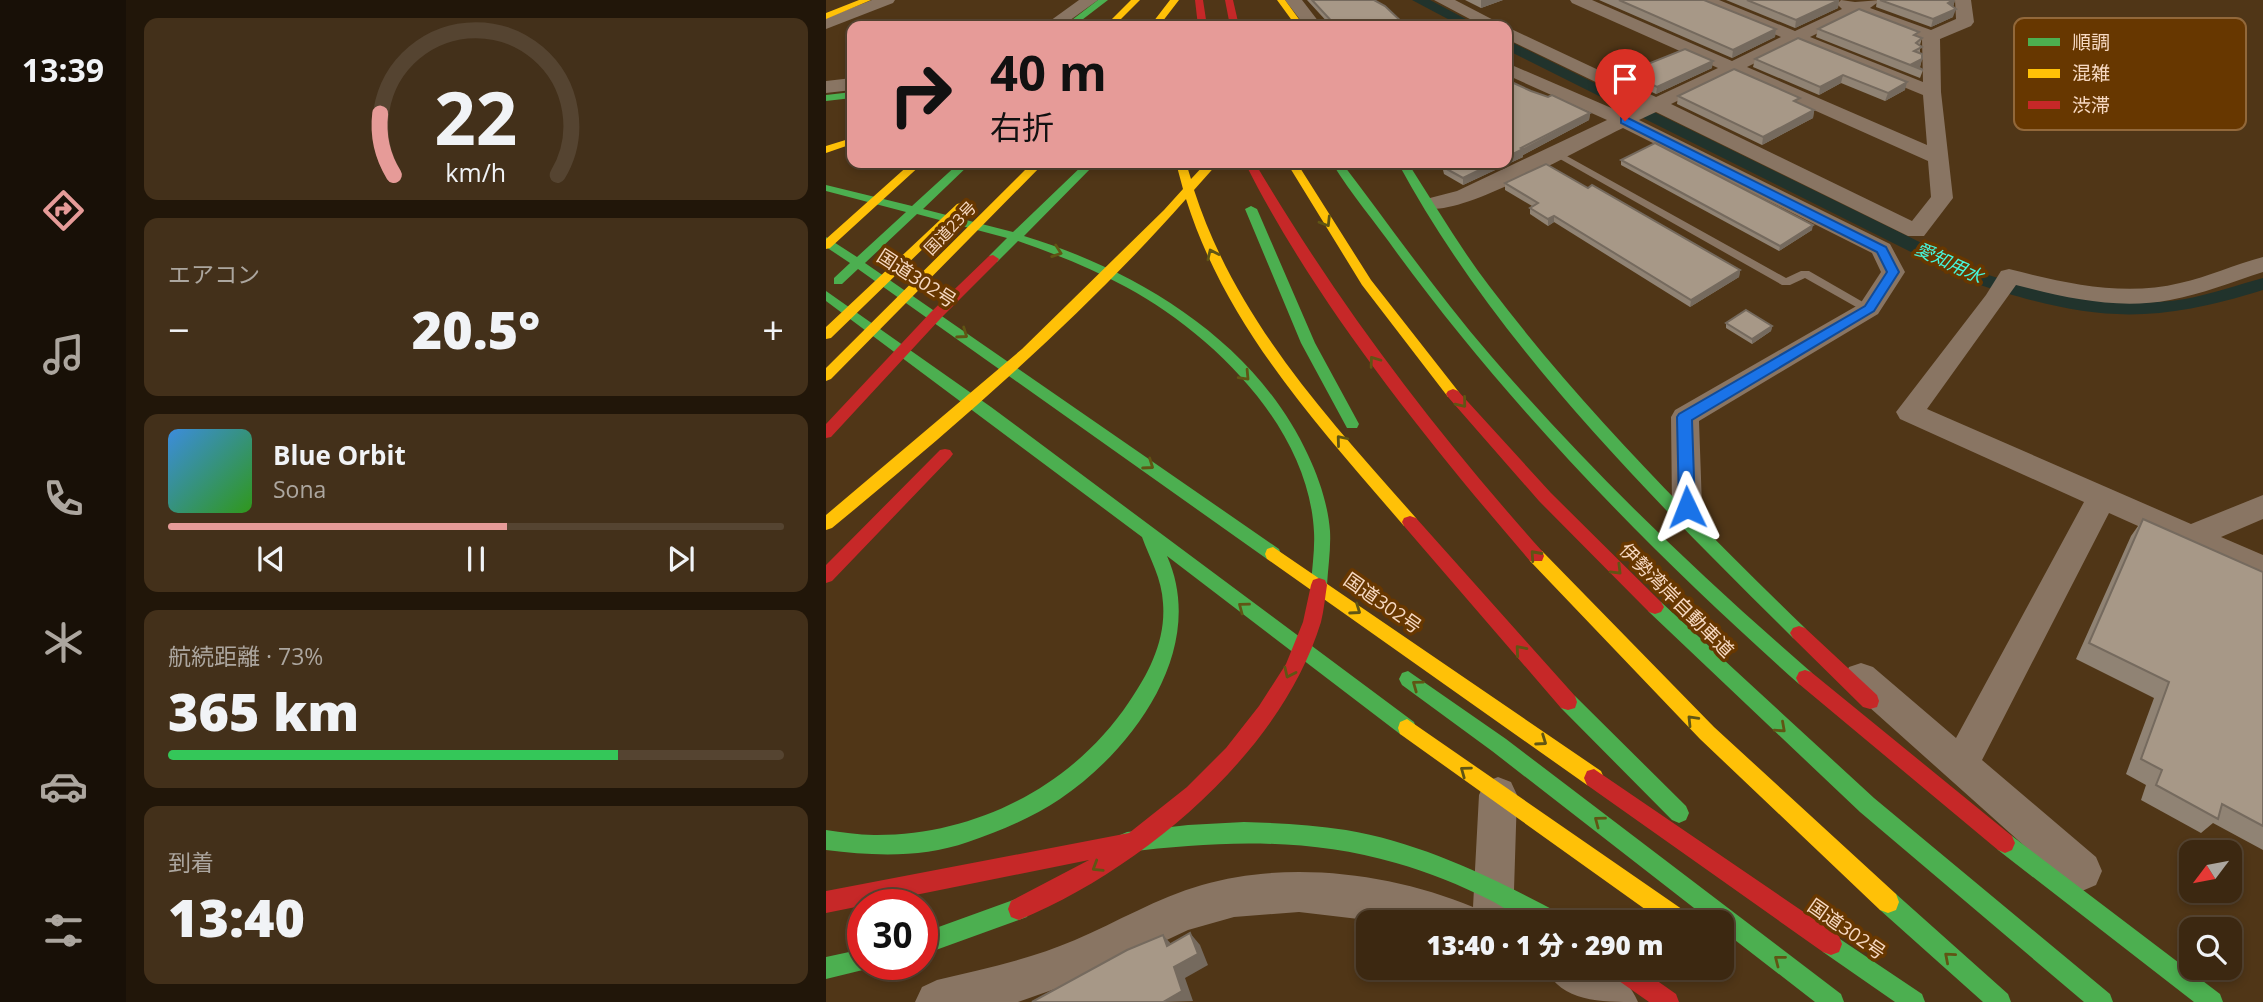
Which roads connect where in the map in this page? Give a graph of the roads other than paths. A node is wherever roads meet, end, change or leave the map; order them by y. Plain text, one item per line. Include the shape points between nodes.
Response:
1 (841, 0) edge
2 (867, 0) edge
3 (887, 0) edge
4 (1090, 0) edge
5 (1104, 0) edge
6 (1122, 0) edge
7 (1136, 0) edge
8 (1151, 0) edge
9 (1173, 0) edge
10 (1186, 0) edge
11 (1199, 0) edge
12 (1229, 0) edge
13 (1268, 0) edge
14 (1281, 0) edge
15 (1293, 0) edge
16 (1442, 0) edge
17 (1578, 0) edge
18 (1704, 0) edge
19 (1835, 0) edge
20 (1873, 0) edge
21 (1963, 0) edge
22 (826, 6) edge
23 (1856, 8) junction
24 (826, 16) edge
25 (1058, 21) edge
26 (1075, 21) edge
27 (1098, 21) edge
28 (1115, 21) edge
29 (1136, 21) edge
30 (1158, 21) edge
31 (1173, 21) edge
32 (1176, 21) edge
33 (1202, 21) edge
34 (1234, 21) edge
35 (1278, 21) edge
36 (1296, 21) edge
37 (1310, 21) edge
38 (1486, 21) edge
39 (826, 24) edge
40 (1512, 34) edge
41 (1931, 36) junction
42 (1796, 37) junction
43 (1734, 68) junction
44 (1512, 70) edge
45 (847, 85) edge
46 (826, 87) edge
47 (1932, 92) junction
48 (847, 95) edge
49 (826, 97) edge
50 (1657, 106) junction
51 (1625, 121) junction
52 (847, 143) edge
53 (826, 150) edge
54 (1556, 153) junction
55 (1937, 157) junction
56 (910, 168) edge
57 (960, 168) edge
58 (1033, 168) edge
59 (1086, 168) edge
60 (1182, 168) edge
61 (1207, 168) edge
62 (1241, 168) edge
63 (1295, 168) edge
64 (1341, 168) edge
65 (1406, 168) edge
66 (1419, 168) edge
67 (826, 188) edge
68 (1245, 194) dead end
69 (972, 195) dead end
70 (1438, 203) junction
71 (1394, 212) dead end
72 (826, 243) edge
73 (856, 264) junction
74 (2263, 264) edge
75 (1119, 265) junction
76 (826, 266) edge
77 (826, 293) edge
78 (1870, 309) junction
79 (936, 315) junction
80 (826, 335) edge
81 (937, 345) dead end
82 (904, 349) junction
83 (826, 376) edge
84 (979, 377) dead end
85 (973, 424) dead end
86 (1544, 425) junction
87 (826, 433) edge
88 (954, 444) dead end
89 (2102, 498) junction
90 (2263, 506) edge
91 (1687, 507) junction
92 (826, 524) edge
93 (2191, 537) junction
94 (2263, 569) edge
95 (826, 576) edge
96 (1470, 592) junction
97 (1300, 602) dead end
98 (1334, 626) dead end
99 (1390, 665) dead end
100 (1960, 766) junction
101 (1498, 795) junction
102 (826, 840) edge
103 (826, 902) edge
104 (1422, 910) edge
105 (1493, 910) edge
106 (1532, 910) edge
107 (1664, 910) edge
108 (938, 938) edge
109 (2179, 954) edge
110 (847, 963) edge
111 (826, 968) edge
112 (1584, 980) edge
113 (1637, 980) edge
114 (2209, 980) edge
115 (937, 1002) edge
116 (1616, 1002) edge
117 (1668, 1002) edge
118 (1833, 1002) edge
119 (1888, 1002) edge
120 (1914, 1002) edge
121 (2000, 1002) edge
122 (2102, 1002) edge
123 (2212, 1002) edge
124 (2234, 1002) edge

1 - 22 street
2 - 24 main road
3 - 39 street
4 - 25 street
5 - 26 main road
6 - 27 main road
7 - 28 main road
8 - 29 main road
9 - 30 main road
9 - 31 main road
10 - 32 main road
11 - 33 main road
12 - 34 main road
13 - 35 main road
14 - 36 main road
15 - 37 street
16 - 38 street
17 - 43 street
18 - 42 street
19 - 23 street
20 - 23 street
21 - 41 street via 1965,22
23 - 41 street
23 - 42 street
40 - 50 street
41 - 47 street
42 - 43 street
42 - 47 street
43 - 50 street
43 - 55 street
44 - 51 street
45 - 46 street
47 - 55 street
48 - 49 main road
50 - 51 street
50 - 55 street via 1916,230 1942,198
51 - 54 street
51 - 78 street via 1882,249 1893,272
52 - 53 main road
54 - 70 street via 1465,197
54 - 78 lane via 1786,283 1805,272
56 - 72 main road
57 - 73 main road
58 - 83 main road, 国道23号
59 - 79 main road
96 -> 60 main road via 1312,406 1251,321 1212,255
61 - 75 main road
121 -> 62 main road via 1724,752 1587,612 1412,411
63 -> 122 main road, 伊勢湾岸自動車道 via 1350,260 1401,329 1479,424 1580,534 1729,681 1873,811
64 - 86 main road via 1471,341
65 - 123 main road via 1496,304 1555,377 1672,505 1907,736
66 - 70 street
67 -> 108 main road via 1075,258 1164,305 1228,358 1278,415 1308,468 1323,531 1323,566 1303,642 1261,720 1231,756 1194,795 1102,864 1010,913
68 - 96 main road via 1328,382 1377,464
69 - 80 main road, 国道23号
70 - 91 street via 1557,366 1612,432
71 - 86 main road via 1431,271
72 - 73 main road, 国道302号
73 - 77 main road
73 - 79 main road, 国道302号
74 - 89 street via 2154,295 2051,288 2009,276 1910,412
75 - 85 main road
75 - 92 main road via 962,410
76 - 81 main road
77 - 82 main road
78 - 91 street via 1685,417
79 - 82 main road
79 -> 120 main road, 国道302号
82 - 87 main road
101 -> 82 main road
84 - 102 main road via 1101,484 1156,546 1171,589 1172,614 1160,670 1144,700 1096,758 1032,804 990,823 903,846
86 - 123 main road via 1742,621 1976,821
88 - 95 main road
89 - 93 street
89 - 100 street
90 - 93 street
91 - 100 street via 1782,607
93 - 94 street
119 -> 96 main road via 1694,828 1589,725
97 - 98 main road
118 -> 99 main road
100 - 109 street
101 - 105 street
101 - 107 main road
103 - 106 main road via 1056,854 1190,833 1291,831 1394,850 1445,867
104 - 115 street via 1335,894 1263,893 1204,904 1090,956 1027,979
110 - 111 main road
112 - 116 street
113 - 117 main road
114 - 124 street

